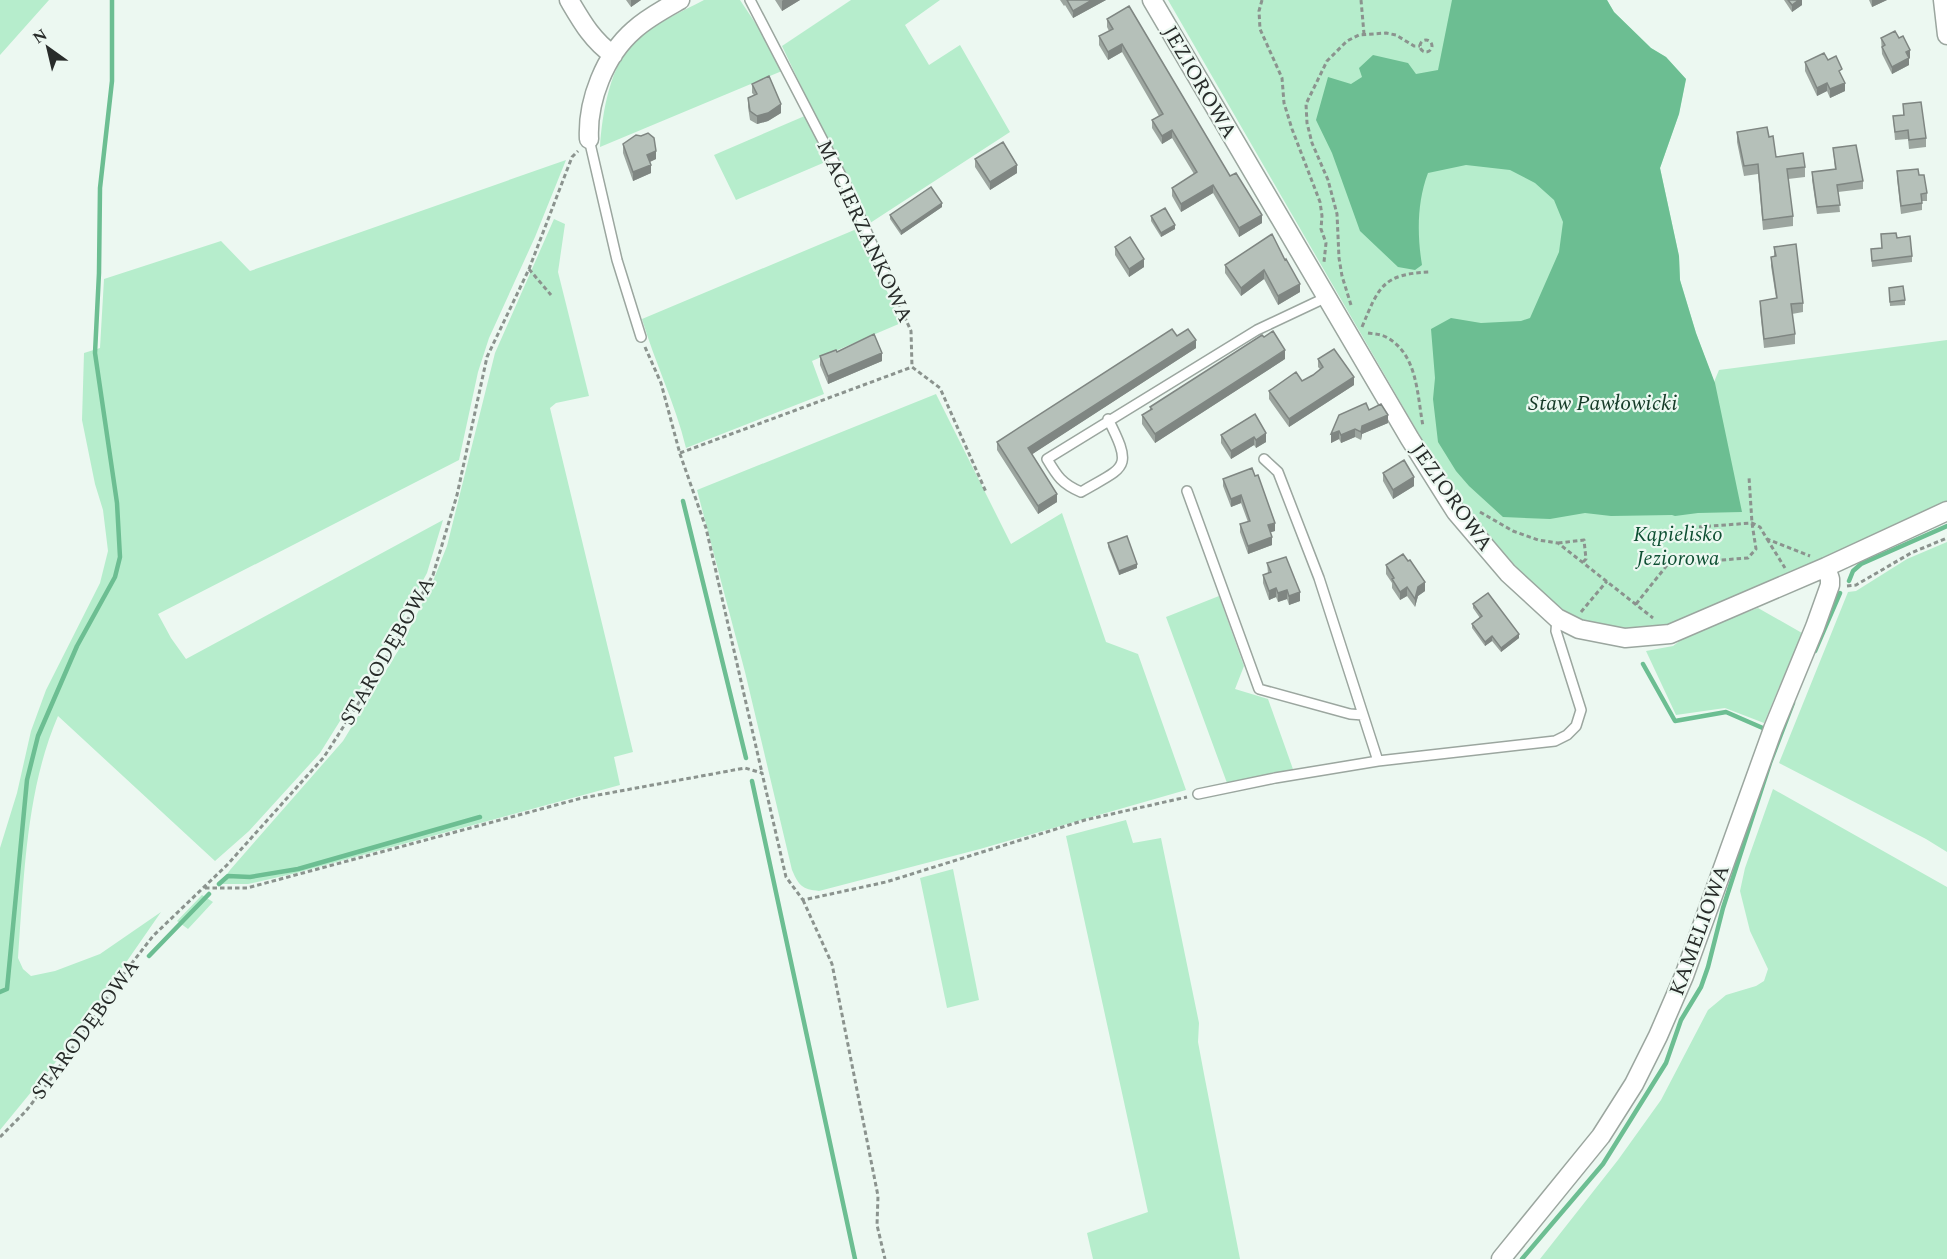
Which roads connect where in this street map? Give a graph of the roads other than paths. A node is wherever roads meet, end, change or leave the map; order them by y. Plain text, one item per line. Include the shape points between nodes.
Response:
1 (569, 0) edge
2 (680, 0) edge
3 (750, 0) edge
4 (1152, 0) edge
5 (1943, 0) edge
6 (1947, 34) edge
7 (613, 55) junction
8 (590, 139) joint
9 (884, 271) road end
10 (1327, 297) junction
11 (641, 337) road end
12 (1108, 420) junction
13 (1264, 459) dead end
14 (1187, 491) dead end
15 (1947, 511) edge
16 (1828, 576) junction
17 (1564, 621) junction
18 (1363, 715) junction
19 (1378, 761) junction
20 (1198, 794) road end
21 (1501, 1259) edge

1 - 7 street via 587,32
2 - 7 street via 635,29
3 - 9 lane, MACIERZANKOWA via 846,185
4 - 10 street, JEZIOROWA
5 - 6 street
7 - 8 street via 592,104
8 - 11 lane via 617,260
10 - 12 lane via 1257,330
10 - 17 street, JEZIOROWA via 1456,512 1508,573
12 - 12 lane via 1047,459 1067,486 1081,492 1120,469 1124,458 1121,445
13 - 18 lane via 1278,472 1319,578
14 - 18 lane via 1258,689
15 - 16 street, JEZIOROWA
16 - 17 street, JEZIOROWA via 1792,582 1666,634 1625,638 1579,629
16 - 21 street, KAMELIOWA via 1815,627 1658,1036 1601,1136
17 - 19 lane via 1556,631 1581,710 1576,726 1567,735 1555,741
18 - 19 lane
19 - 20 lane

